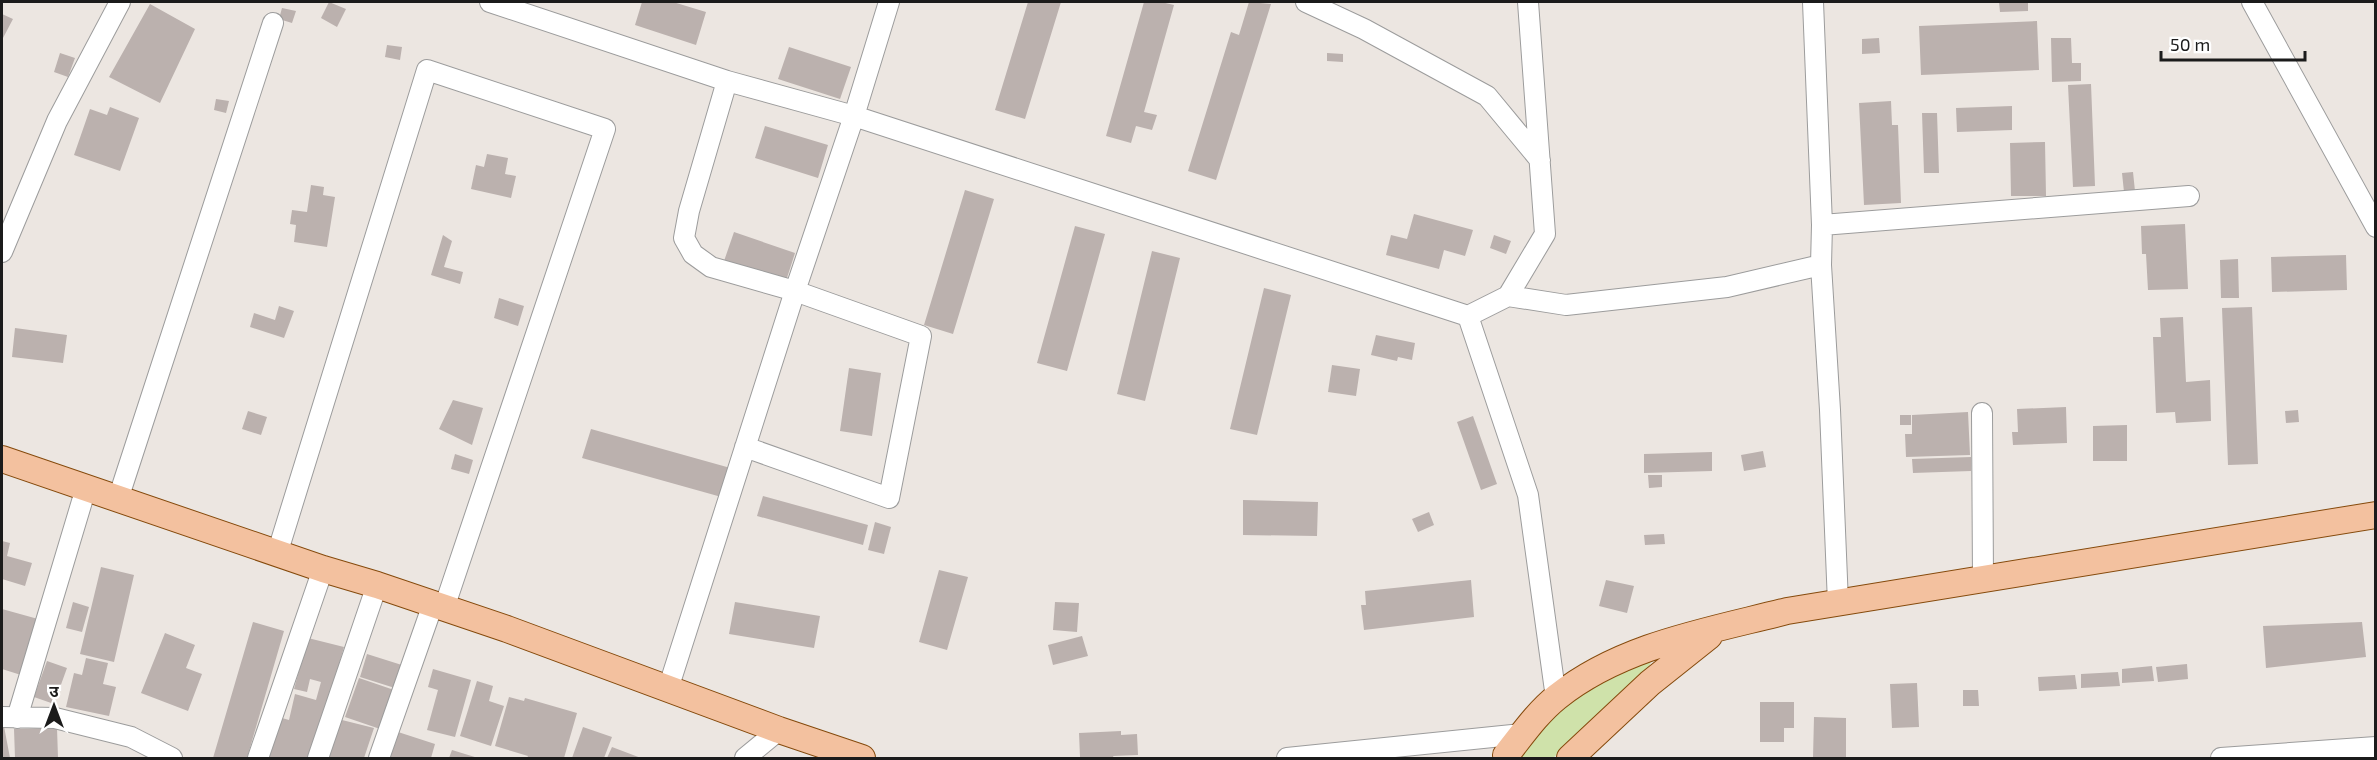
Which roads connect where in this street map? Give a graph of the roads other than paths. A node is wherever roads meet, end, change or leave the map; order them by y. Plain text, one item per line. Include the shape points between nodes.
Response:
1 (120, 2) edge
2 (490, 2) edge
3 (889, 2) edge
4 (1306, 2) edge
5 (1528, 2) edge
6 (1813, 2) edge
7 (2252, 2) edge
8 (273, 23) dead end
9 (727, 81) junction
10 (854, 116) junction
11 (1540, 160) junction
12 (2189, 196) dead end
13 (1822, 225) junction
14 (2376, 227) edge
15 (2, 252) edge
16 (1821, 265) junction
17 (795, 291) junction
18 (1508, 296) junction
19 (1468, 316) junction
20 (1982, 413) dead end
21 (745, 447) junction
22 (2, 459) edge
23 (86, 488) junction
24 (118, 499) junction
25 (2376, 515) edge
26 (277, 554) junction
27 (322, 569) junction
28 (1983, 579) junction
29 (377, 585) junction
30 (1838, 603) junction
31 (438, 606) junction
32 (1718, 628) junction
33 (668, 689) junction
34 (1556, 698) junction
35 (9, 717) edge
36 (779, 730) junction
37 (2376, 747) edge
38 (1513, 752) edge
39 (172, 759) edge
40 (258, 759) edge
41 (318, 759) edge
42 (380, 759) edge
43 (745, 759) edge
44 (862, 759) edge
45 (1287, 759) edge
46 (1570, 759) edge
47 (2221, 759) edge

1 - 15 street via 57,120
2 - 9 street
3 - 10 street
4 - 11 street via 1487,96
5 - 11 street
6 - 13 street
7 - 14 street
8 - 24 street
9 - 10 street
9 - 17 street via 684,238 693,254 711,267
10 - 17 street
10 - 19 street
11 - 18 street via 1545,234
12 - 13 street
13 - 16 street
16 - 18 street via 1727,287 1566,304
16 - 30 street
17 - 21 street
17 - 21 street via 921,336 889,498
18 - 19 street
19 - 34 street via 1528,495
20 - 28 street
21 - 33 street
22 - 23 main road
23 - 24 main road
23 - 35 street
24 - 26 main road
25 - 28 main road
26 - 27 main road
26 - 31 street via 427,70 605,129
27 - 29 main road
27 - 40 street
28 - 30 main road
29 - 31 main road
29 - 41 street
30 - 32 main road
31 - 33 main road
31 - 42 street
32 - 34 main road via 1611,663
32 - 46 main road via 1650,682
33 - 36 main road
34 - 38 main road via 1535,718
35 - 39 street via 55,718 131,737
36 - 43 street
36 - 44 main road
37 - 47 street
38 - 45 street

